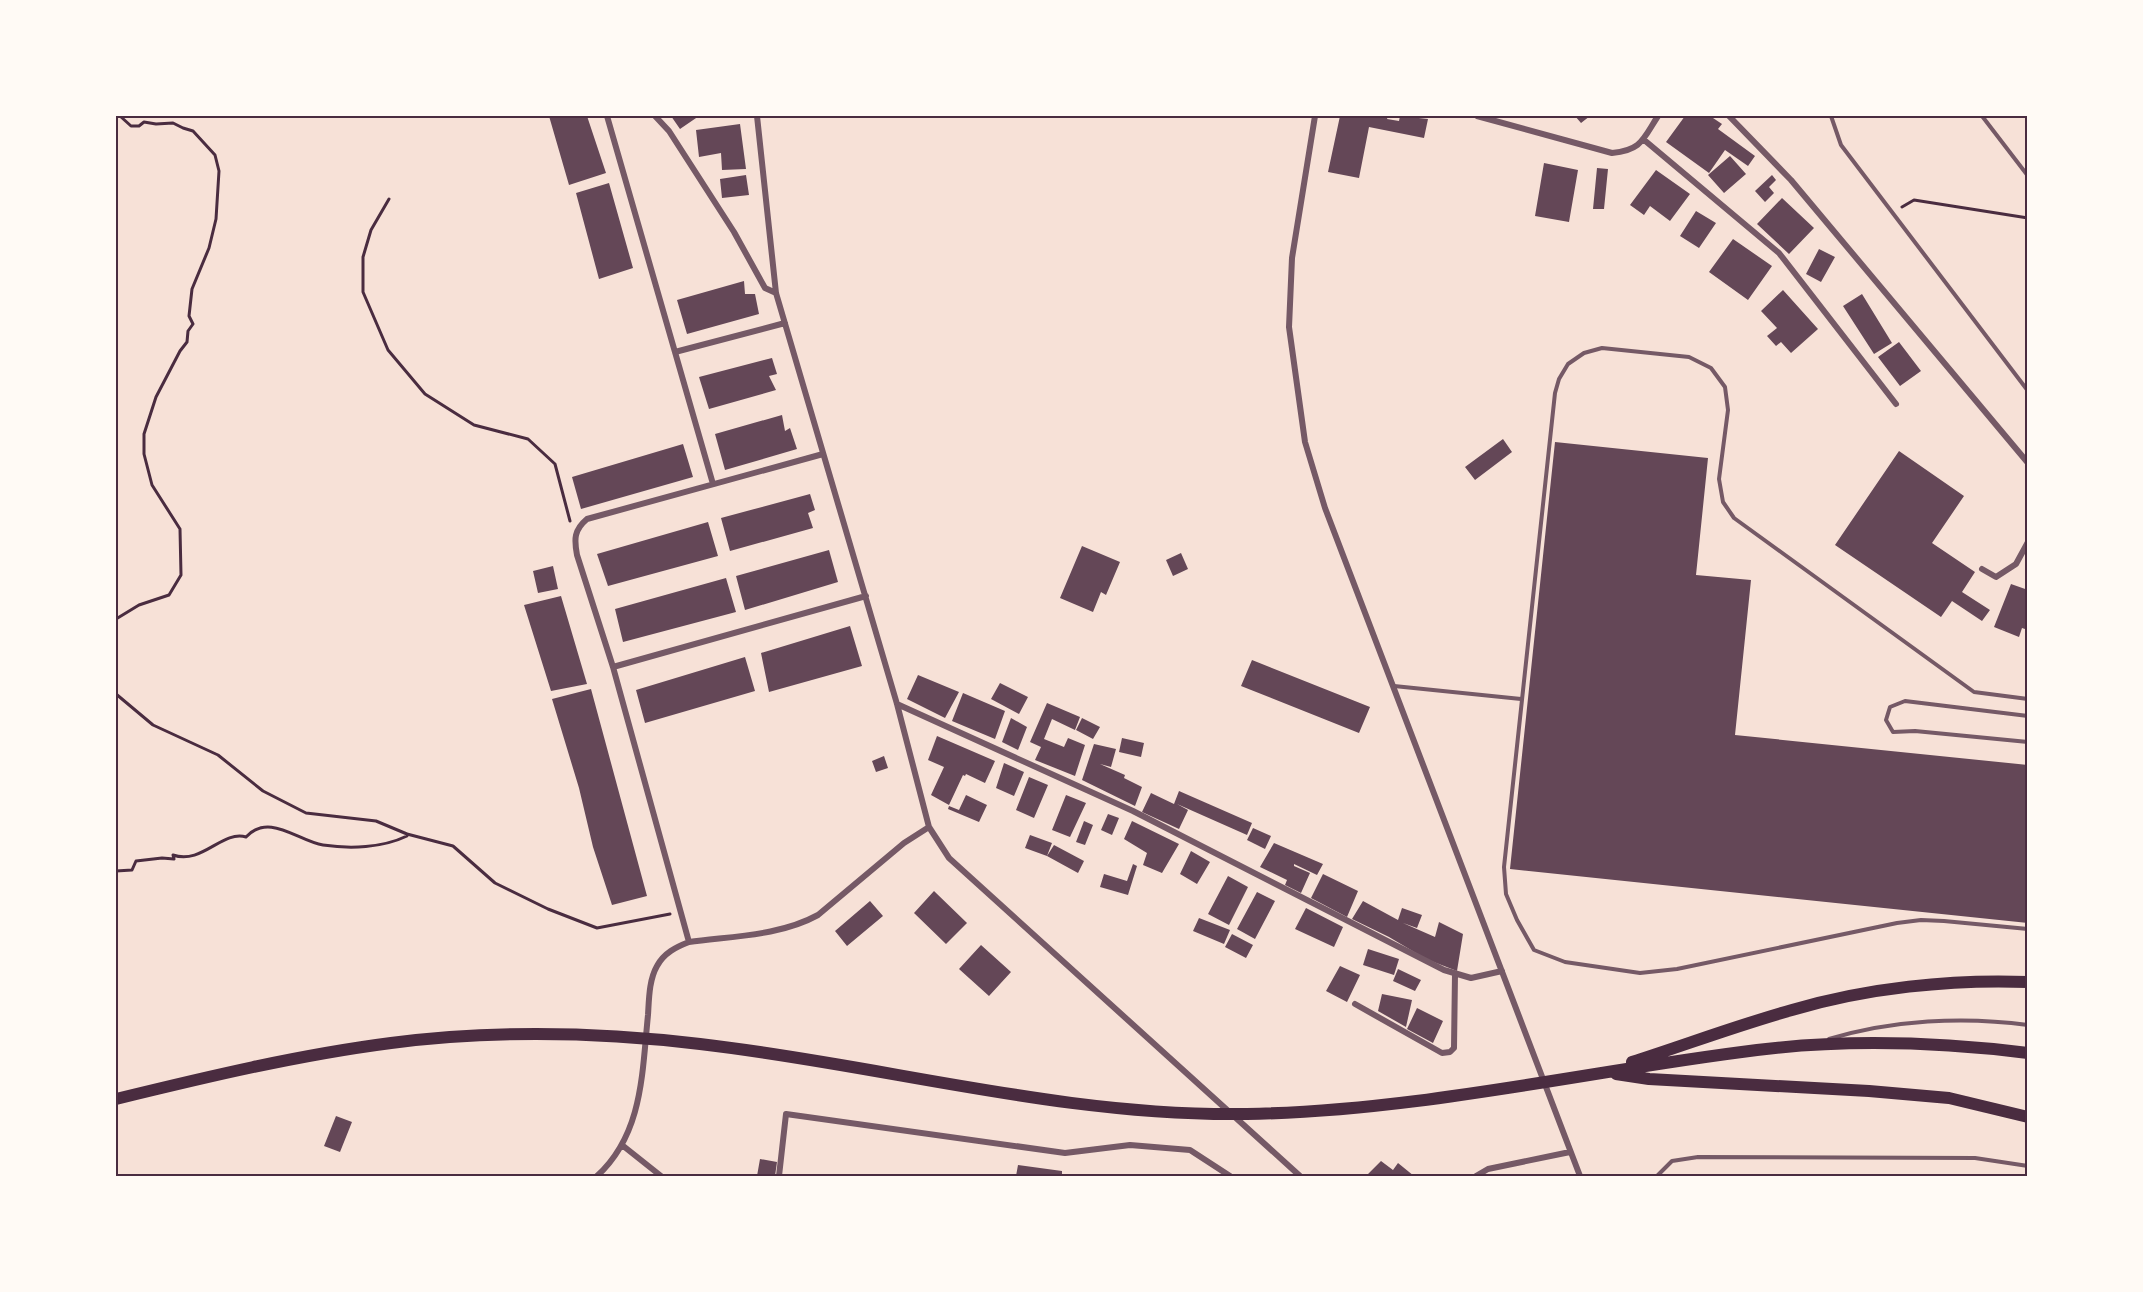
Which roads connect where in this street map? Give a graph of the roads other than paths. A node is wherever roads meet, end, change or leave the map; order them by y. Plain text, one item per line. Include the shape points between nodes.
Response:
1 (608, 116) edge
2 (655, 116) edge
3 (757, 116) edge
4 (1315, 116) edge
5 (1477, 116) edge
6 (1658, 116) edge
7 (1729, 116) edge
8 (1831, 116) edge
9 (1982, 116) edge
10 (1643, 139) junction
11 (2028, 176) edge
12 (776, 293) junction
13 (785, 323) junction
14 (675, 352) junction
15 (2028, 391) edge
16 (1896, 404) dead end
17 (824, 454) junction
18 (2028, 463) edge
19 (713, 484) junction
20 (2028, 542) edge
21 (1982, 569) dead end
22 (866, 596) junction
23 (613, 667) junction
24 (1393, 686) junction
25 (1521, 699) junction
26 (2028, 699) edge
27 (897, 704) junction
28 (2028, 716) edge
29 (2028, 742) edge
30 (929, 827) junction
31 (2028, 929) edge
32 (689, 942) junction
33 (1502, 971) junction
34 (1455, 974) junction
35 (2028, 982) edge
36 (1355, 1005) dead end
37 (2028, 1025) edge
38 (1806, 1047) junction
39 (2028, 1047) edge
40 (2028, 1053) edge
41 (1603, 1071) junction
42 (116, 1099) edge
43 (2028, 1117) edge
44 (622, 1145) junction
45 (1570, 1152) junction
46 (2028, 1166) edge
47 (597, 1176) edge
48 (662, 1176) edge
49 (779, 1176) edge
50 (1230, 1176) edge
51 (1300, 1176) edge
52 (1476, 1176) edge
53 (1580, 1176) edge
54 (1657, 1176) edge

1 - 14 street
2 - 12 street via 669,131 734,232 765,288
3 - 12 street
4 - 24 street via 1292,258 1289,327 1298,396 1305,442 1325,508
5 - 10 street via 1612,153 1630,151
6 - 10 street
7 - 18 street via 1791,180
8 - 15 lane via 1841,145
9 - 11 lane
10 - 16 street via 1779,253
12 - 13 street
13 - 14 street
13 - 17 street
14 - 19 street
17 - 19 street
17 - 22 street
19 - 23 street via 587,519 579,525 574,537 577,555
20 - 21 street via 2016,564 1996,577
22 - 23 street
22 - 27 street
23 - 32 street
24 - 25 lane
24 - 33 street
25 - 26 lane via 1555,393 1568,364 1584,353 1602,348 1689,357 1711,368 1725,387 1728,410 1719,479 1723,502 1734,518 1974,692
25 - 31 lane via 1504,867 1506,894 1533,950 1565,962 1640,973 1921,920
27 - 30 street
27 - 34 street via 1133,811
28 - 29 lane via 1905,701 1890,707 1886,720 1893,732
30 - 32 street via 807,921 788,928
30 - 51 street via 949,858
32 - 44 street via 665,955 657,966 650,989 641,1087 633,1123
33 - 34 street via 1471,978
33 - 45 street
34 - 36 street via 1454,1048 1450,1052 1442,1053
35 - 41 highway via 1929,984 1794,1009
37 - 38 lane via 1927,1022 1875,1028
38 - 39 highway via 1892,1038
38 - 40 highway via 1907,1044
38 - 41 highway
41 - 42 highway via 1442,1098 1352,1108 1188,1113 1015,1096 714,1045 540,1034 379,1045 213,1075
41 - 43 highway via 1649,1079 1949,1098
44 - 47 street
44 - 48 street
45 - 52 street via 1488,1169
45 - 53 street
46 - 54 lane via 1975,1158 1698,1157 1672,1161
49 - 50 street via 786,1114 1065,1153 1130,1145 1190,1150

